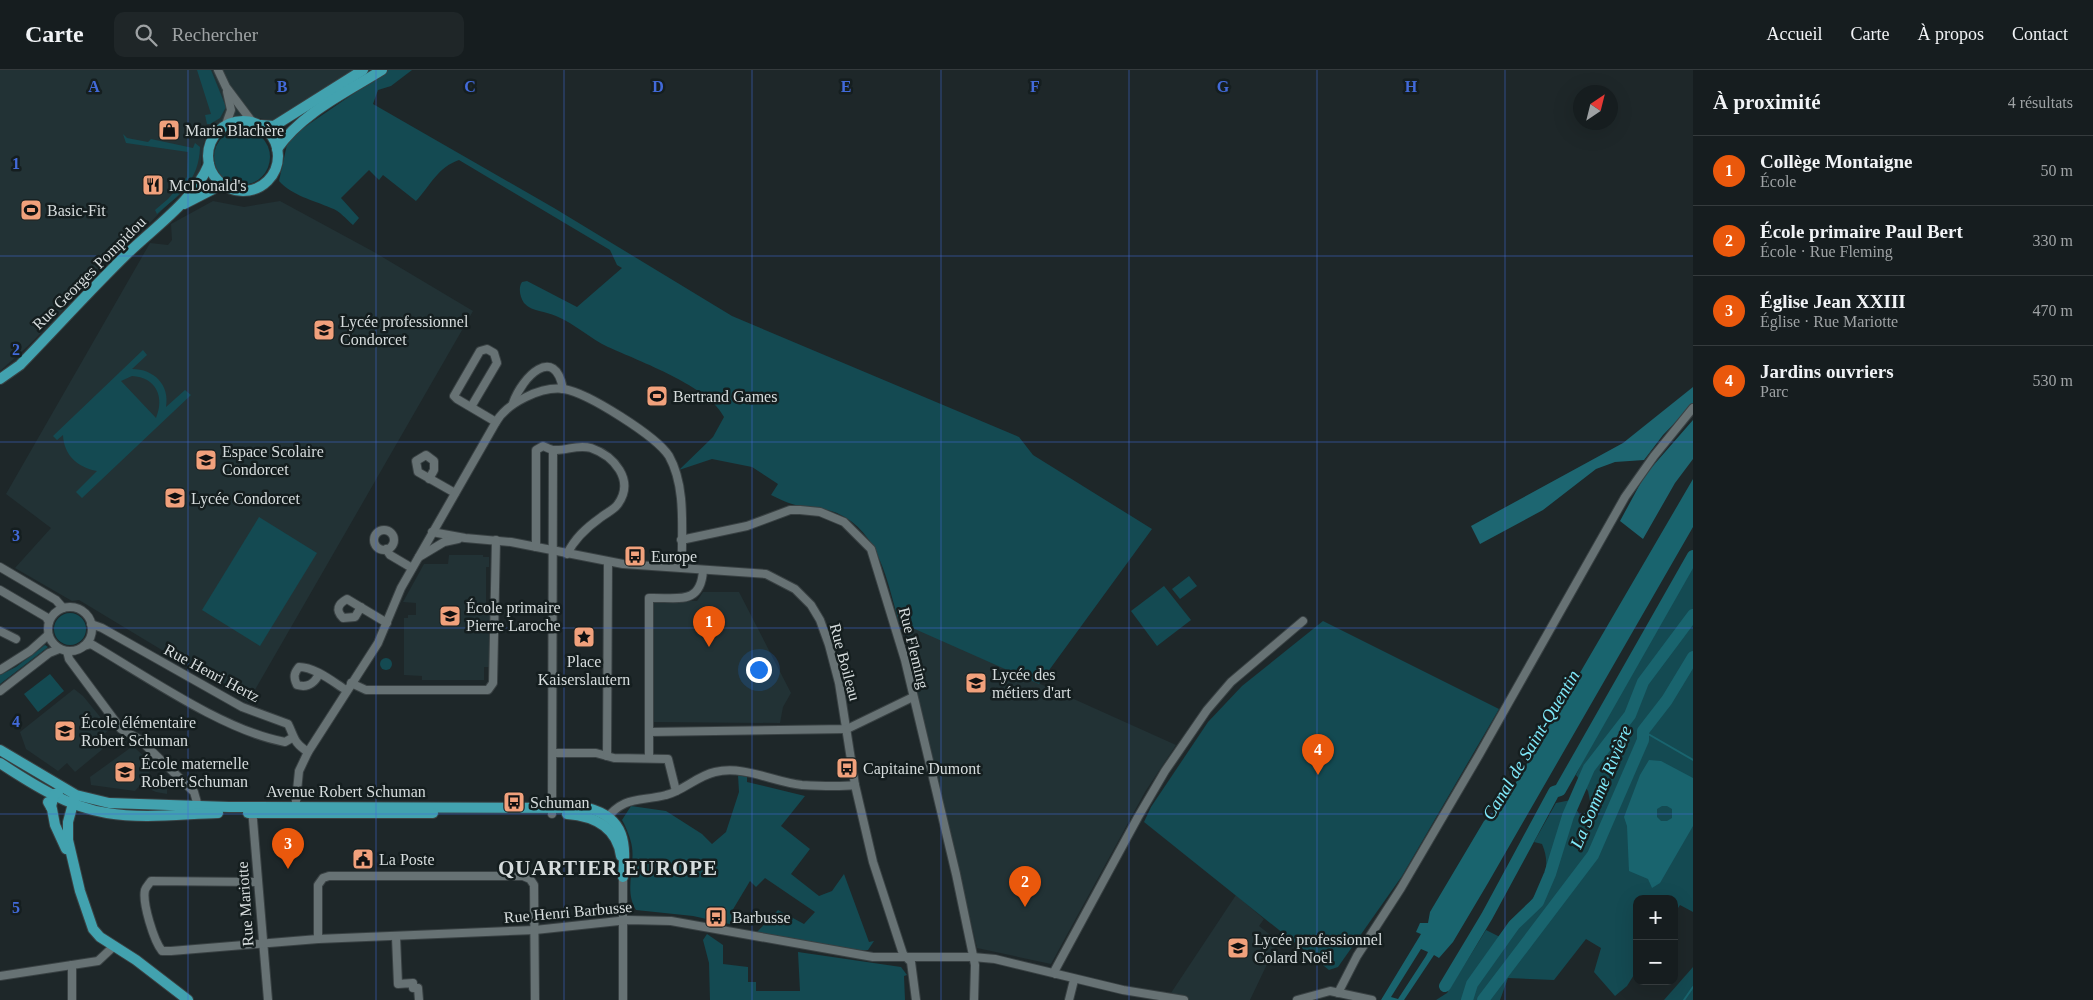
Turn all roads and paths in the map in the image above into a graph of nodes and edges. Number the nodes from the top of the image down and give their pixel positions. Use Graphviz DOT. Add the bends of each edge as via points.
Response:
graph roads {
  1 [pos="218,70"];
  2 [pos="363,70"];
  3 [pos="382,70"];
  4 [pos="226,87"];
  5 [pos="256,124"];
  6 [pos="225,126"];
  7 [pos="277,149"];
  8 [pos="209,164"];
  9 [pos="223,184"];
  10 [pos="177,208"];
  11 [pos="0,379"];
  12 [pos="564,389"];
  13 [pos="513,403"];
  14 [pos="471,407"];
  15 [pos="1693,408"];
  16 [pos="496,422"];
  17 [pos="553,450"];
  18 [pos="429,479"];
  19 [pos="455,493"];
  20 [pos="441,516"];
  21 [pos="432,532"];
  22 [pos="449,535"];
  23 [pos="465,538"];
  24 [pos="496,540"];
  25 [pos="681,540"];
  26 [pos="536,547"];
  27 [pos="386,549"];
  28 [pos="554,552"];
  29 [pos="567,554"];
  30 [pos="417,558"];
  31 [pos="608,562"];
  32 [pos="0,567"];
  33 [pos="412,568"];
  34 [pos="682,568"];
  35 [pos="703,570"];
  36 [pos="0,590"];
  37 [pos="361,607"];
  38 [pos="63,608"];
  39 [pos="1302,621"];
  40 [pos="48,622"];
  41 [pos="387,623"];
  42 [pos="91,624"];
  43 [pos="2,634"];
  44 [pos="48,635"];
  45 [pos="16,638"];
  46 [pos="84,646"];
  47 [pos="59,649"];
  48 [pos="67,652"];
  49 [pos="0,670"];
  50 [pos="319,674"];
  51 [pos="349,687"];
  52 [pos="0,691"];
  53 [pos="913,697"];
  54 [pos="847,729"];
  55 [pos="649,732"];
  56 [pos="292,738"];
  57 [pos="0,750"];
  58 [pos="308,752"];
  59 [pos="553,753"];
  60 [pos="607,756"];
  61 [pos="649,758"];
  62 [pos="0,763"];
  63 [pos="855,785"];
  64 [pos="38,787"];
  65 [pos="676,791"];
  66 [pos="54,794"];
  67 [pos="74,799"];
  68 [pos="51,806"];
  69 [pos="198,806"];
  70 [pos="252,810"];
  71 [pos="295,810"];
  72 [pos="98,811"];
  73 [pos="552,811"];
  74 [pos="607,817"];
  75 [pos="68,826"];
  76 [pos="71,861"];
  77 [pos="623,877"];
  78 [pos="258,882"];
  79 [pos="623,921"];
  80 [pos="535,930"];
  81 [pos="396,937"];
  82 [pos="318,939"];
  83 [pos="262,944"];
  84 [pos="113,947"];
  85 [pos="972,957"];
  86 [pos="907,958"];
  87 [pos="72,965"];
  88 [pos="1056,974"];
  89 [pos="0,976"];
  90 [pos="1074,980"];
  91 [pos="1122,990"];
  92 [pos="1338,996"];
  93 [pos="1370,999"];
  94 [pos="72,1000"];
  95 [pos="188,1000"];
  96 [pos="268,1000"];
  97 [pos="420,1000"];
  98 [pos="535,1000"];
  99 [pos="623,1000"];
  100 [pos="916,1000"];
  101 [pos="974,1000"];
  102 [pos="1070,1000"];
  103 [pos="1121,1000"];
  104 [pos="1184,1000"];
  105 [pos="1297,1000"];
  1 -- 4 [label="street"];
  2 -- 5 [label="main road" via="274,126"];
  3 -- 7 [label="main road" via="309,116 287,135"];
  4 -- 5 [label="street"];
  4 -- 6 [label="street" via="231,110"];
  5 -- 6 [label="main road" via="244,121"];
  5 -- 7 [label="main road" via="274,139"];
  6 -- 8 [label="main road" via="211,142"];
  7 -- 9 [label="main road" via="276,169 263,185 243,191"];
  8 -- 9 [label="main road"];
  8 -- 10 [label="main road, Rue Georges Pompidou" via="202,178"];
  9 -- 10 [label="main road, Rue Georges Pompidou"];
  10 -- 11 [label="main road, Rue Georges Pompidou" via="20,365"];
  12 -- 13 [label="street" via="538,393"];
  12 -- 13 [label="street" via="561,375 553,368 536,369 517,392"];
  12 -- 25 [label="street" via="584,396 648,434 668,456 680,487"];
  13 -- 16 [label="street"];
  14 -- 14 [label="street" via="497,363 494,353 487,349 480,351 455,393 456,399"];
  14 -- 16 [label="street"];
  15 -- 92 [label="street" via="1624,497 1402,888 1357,956"];
  16 -- 19 [label="street"];
  17 -- 26 [label="street" via="543,446 536,450"];
  17 -- 28 [label="street"];
  17 -- 29 [label="street" via="576,446 591,448 612,460 624,478 619,502 582,532"];
  18 -- 19 [label="street"];
  19 -- 20 [label="street"];
  20 -- 21 [label="street"];
  20 -- 22 [label="street"];
  21 -- 22 [label="street, Rue Boileau"];
  21 -- 30 [label="street"];
  22 -- 23 [label="street, Rue Boileau"];
  23 -- 24 [label="street, Rue Boileau"];
  23 -- 30 [label="street, Rue Boileau" via="444,542"];
  24 -- 26 [label="street, Rue Boileau"];
  24 -- 51 [label="street" via="491,688 366,690"];
  25 -- 34 [label="street"];
  25 -- 53 [label="street, Rue Fleming" via="747,526 790,510 820,512 836,517 852,528 871,550 897,629"];
  26 -- 28 [label="street, Rue Boileau"];
  27 -- 33 [label="street"];
  28 -- 29 [label="street, Rue Boileau"];
  28 -- 59 [label="street"];
  29 -- 31 [label="street, Rue Boileau"];
  30 -- 33 [label="street"];
  31 -- 34 [label="street, Rue Boileau"];
  31 -- 60 [label="street"];
  32 -- 38 [label="street" via="56,600"];
  33 -- 41 [label="street"];
  34 -- 35 [label="street, Rue Boileau"];
  35 -- 54 [label="street, Rue Boileau" via="766,574 788,584 811,605 829,645 840,683"];
  35 -- 55 [label="street" via="702,584 692,596 648,598"];
  36 -- 40 [label="street" via="46,617"];
  37 -- 41 [label="street"];
  38 -- 40 [label="street"];
  38 -- 42 [label="street" via="78,609"];
  39 -- 88 [label="street" via="1231,682 1165,771 1055,970"];
  40 -- 44 [label="street"];
  41 -- 51 [label="street" via="375,649"];
  42 -- 46 [label="street" via="91,636"];
  42 -- 56 [label="street, Rue Henri Hertz" via="242,707 288,724"];
  43 -- 45 [label="street"];
  44 -- 47 [label="street"];
  44 -- 49 [label="street"];
  46 -- 48 [label="street"];
  46 -- 56 [label="street" via="92,644 231,724 275,740 285,742"];
  47 -- 48 [label="street"];
  47 -- 52 [label="street"];
  48 -- 69 [label="street" via="121,729 140,739 194,792"];
  50 -- 51 [label="street"];
  51 -- 58 [label="street"];
  53 -- 54 [label="street"];
  53 -- 85 [label="street, Rue Fleming" via="956,874"];
  54 -- 55 [label="street"];
  54 -- 63 [label="street, Rue Boileau"];
  55 -- 61 [label="street"];
  56 -- 58 [label="street"];
  57 -- 67 [label="main road, Avenue Robert Schuman"];
  58 -- 71 [label="street" via="299,771"];
  59 -- 60 [label="street"];
  59 -- 73 [label="street"];
  60 -- 61 [label="street"];
  61 -- 65 [label="street" via="668,759"];
  62 -- 64 [label="main road, Avenue Robert Schuman"];
  63 -- 65 [label="street" via="800,785 733,770 714,772"];
  63 -- 86 [label="street, Rue Boileau" via="873,862"];
  64 -- 66 [label="main road, Avenue Robert Schuman"];
  64 -- 68 [label="main road"];
  65 -- 74 [label="street" via="633,800"];
  66 -- 67 [label="main road, Avenue Robert Schuman"];
  66 -- 68 [label="main road"];
  67 -- 69 [label="main road, Avenue Robert Schuman"];
  67 -- 72 [label="main road, Avenue Robert Schuman"];
  67 -- 75 [label="main road"];
  68 -- 76 [label="main road" via="55,825"];
  69 -- 70 [label="main road, Avenue Robert Schuman"];
  70 -- 71 [label="main road, Avenue Robert Schuman"];
  70 -- 72 [label="main road, Avenue Robert Schuman" via="125,815"];
  70 -- 78 [label="street, Rue Mariotte"];
  71 -- 73 [label="main road, Avenue Robert Schuman"];
  72 -- 75 [label="main road" via="77,813"];
  73 -- 74 [label="main road, Avenue Robert Schuman"];
  74 -- 77 [label="main road" via="623,839"];
  75 -- 76 [label="main road"];
  76 -- 84 [label="main road" via="87,916 97,933"];
  77 -- 79 [label="street"];
  78 -- 83 [label="street, Rue Mariotte"];
  78 -- 83 [label="street, Rue Henri Barbusse" via="152,881 145,889 144,899 162,951"];
  79 -- 80 [label="street, Rue Henri Barbusse"];
  79 -- 86 [label="street, Rue Henri Barbusse" via="671,920 873,957"];
  79 -- 99 [label="street"];
  80 -- 81 [label="street, Rue Henri Barbusse"];
  80 -- 82 [label="street" via="534,885 530,878 523,876 329,876 318,885"];
  80 -- 98 [label="street"];
  81 -- 82 [label="street, Rue Henri Barbusse"];
  81 -- 97 [label="street" via="398,984 413,984 413,988 418,988"];
  82 -- 83 [label="street, Rue Henri Barbusse"];
  83 -- 96 [label="street, Rue Mariotte"];
  84 -- 87 [label="street" via="98,961"];
  84 -- 95 [label="main road" via="119,956"];
  85 -- 86 [label="street, Rue Henri Barbusse"];
  85 -- 88 [label="street, Rue Henri Barbusse"];
  85 -- 101 [label="street, Rue Fleming" via="975,965"];
  86 -- 100 [label="street, Rue Boileau" via="912,966"];
  87 -- 89 [label="street"];
  87 -- 94 [label="street"];
  88 -- 90 [label="street, Rue Henri Barbusse"];
  90 -- 91 [label="street"];
  90 -- 102 [label="street"];
  91 -- 103 [label="street"];
  91 -- 104 [label="street"];
  92 -- 93 [label="street"];
  92 -- 105 [label="street" via="1330,991"];
}
